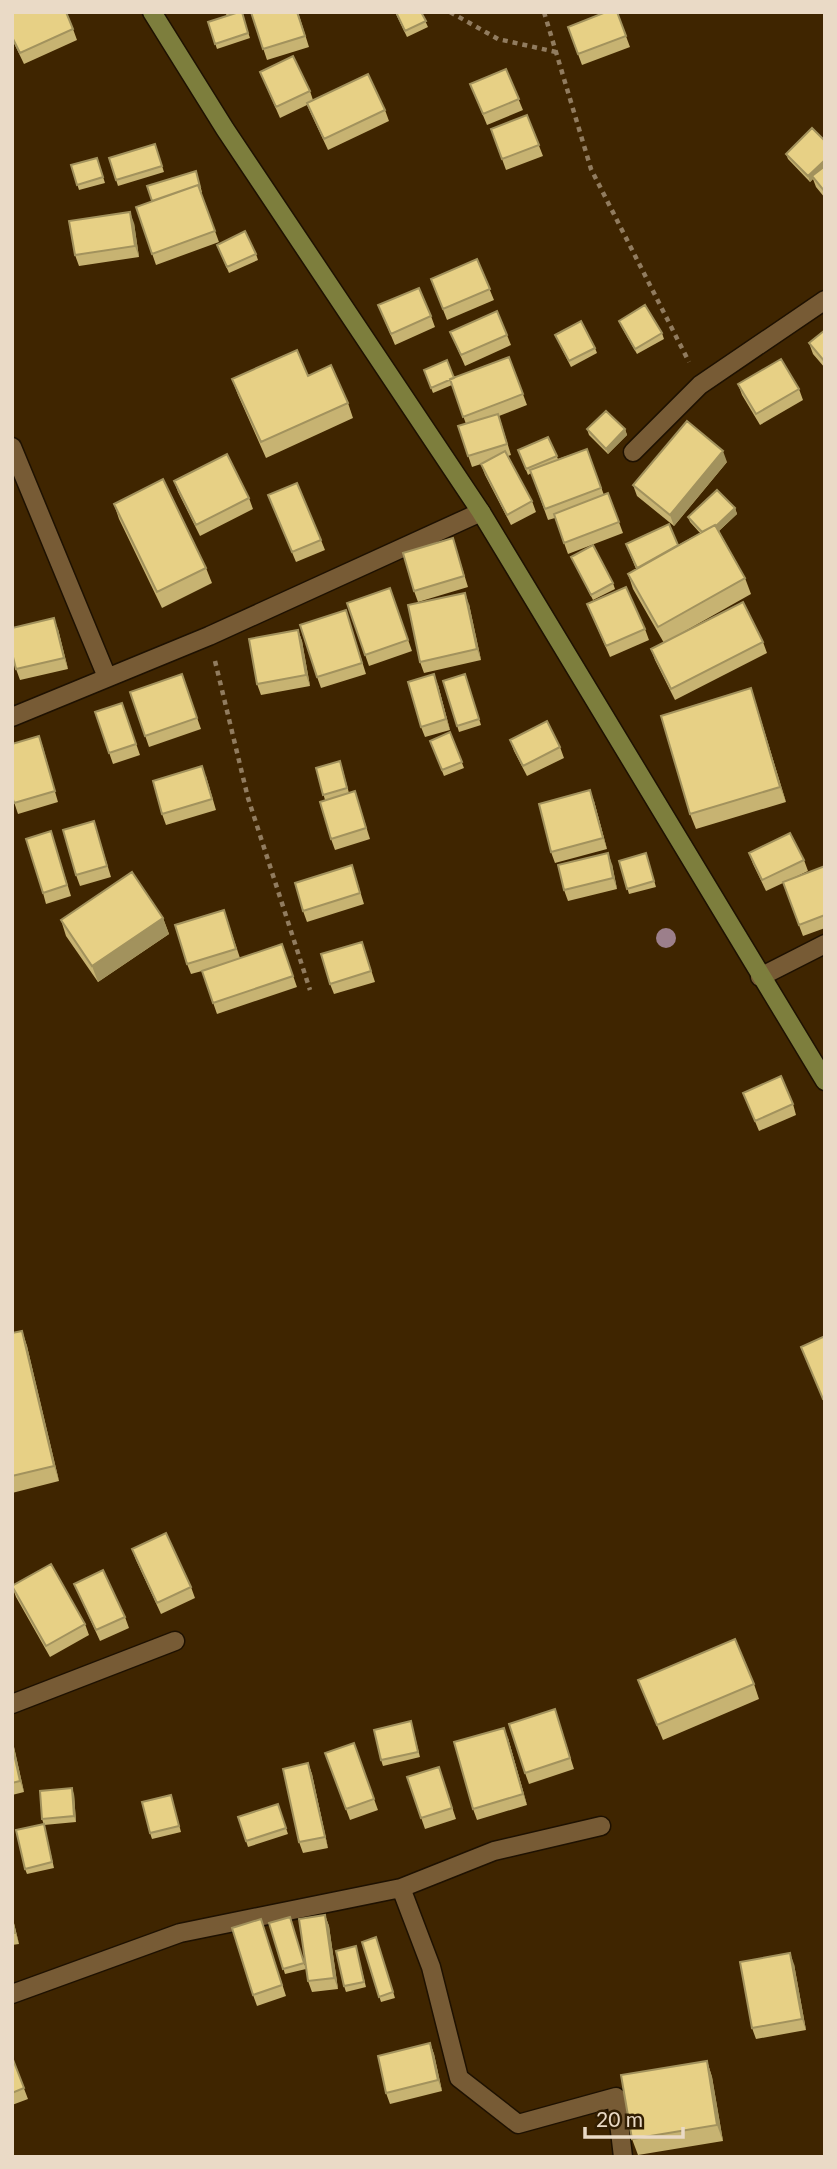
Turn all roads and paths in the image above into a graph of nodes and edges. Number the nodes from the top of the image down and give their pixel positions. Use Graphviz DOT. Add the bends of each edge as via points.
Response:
graph roads {
  1 [pos="152,12"];
  2 [pos="450,12"];
  3 [pos="544,12"];
  4 [pos="556,52"];
  5 [pos="825,300"];
  6 [pos="700,385"];
  7 [pos="12,447"];
  8 [pos="633,452"];
  9 [pos="481,512"];
  10 [pos="209,636"];
  11 [pos="107,677"];
  12 [pos="12,717"];
  13 [pos="825,944"];
  14 [pos="760,977"];
  15 [pos="310,990"];
  16 [pos="825,1081"];
  17 [pos="175,1641"];
  18 [pos="12,1704"];
  19 [pos="601,1826"];
  20 [pos="401,1888"];
  21 [pos="12,1994"];
  22 [pos="623,2157"];
  1 -- 9 [label="street"];
  2 -- 4 [label="path" via="498,39"];
  3 -- 4 [label="path"];
  4 -- 6 [label="path" via="591,169"];
  5 -- 6 [label="street"];
  6 -- 8 [label="street"];
  7 -- 11 [label="street"];
  9 -- 10 [label="street"];
  9 -- 14 [label="street"];
  10 -- 11 [label="street"];
  10 -- 15 [label="path" via="248,798"];
  11 -- 12 [label="street"];
  13 -- 14 [label="street"];
  14 -- 16 [label="street"];
  17 -- 18 [label="street"];
  19 -- 20 [label="street" via="494,1851"];
  20 -- 21 [label="street" via="180,1933"];
  20 -- 22 [label="street" via="431,1967 459,2078 518,2124 616,2097"];
}
